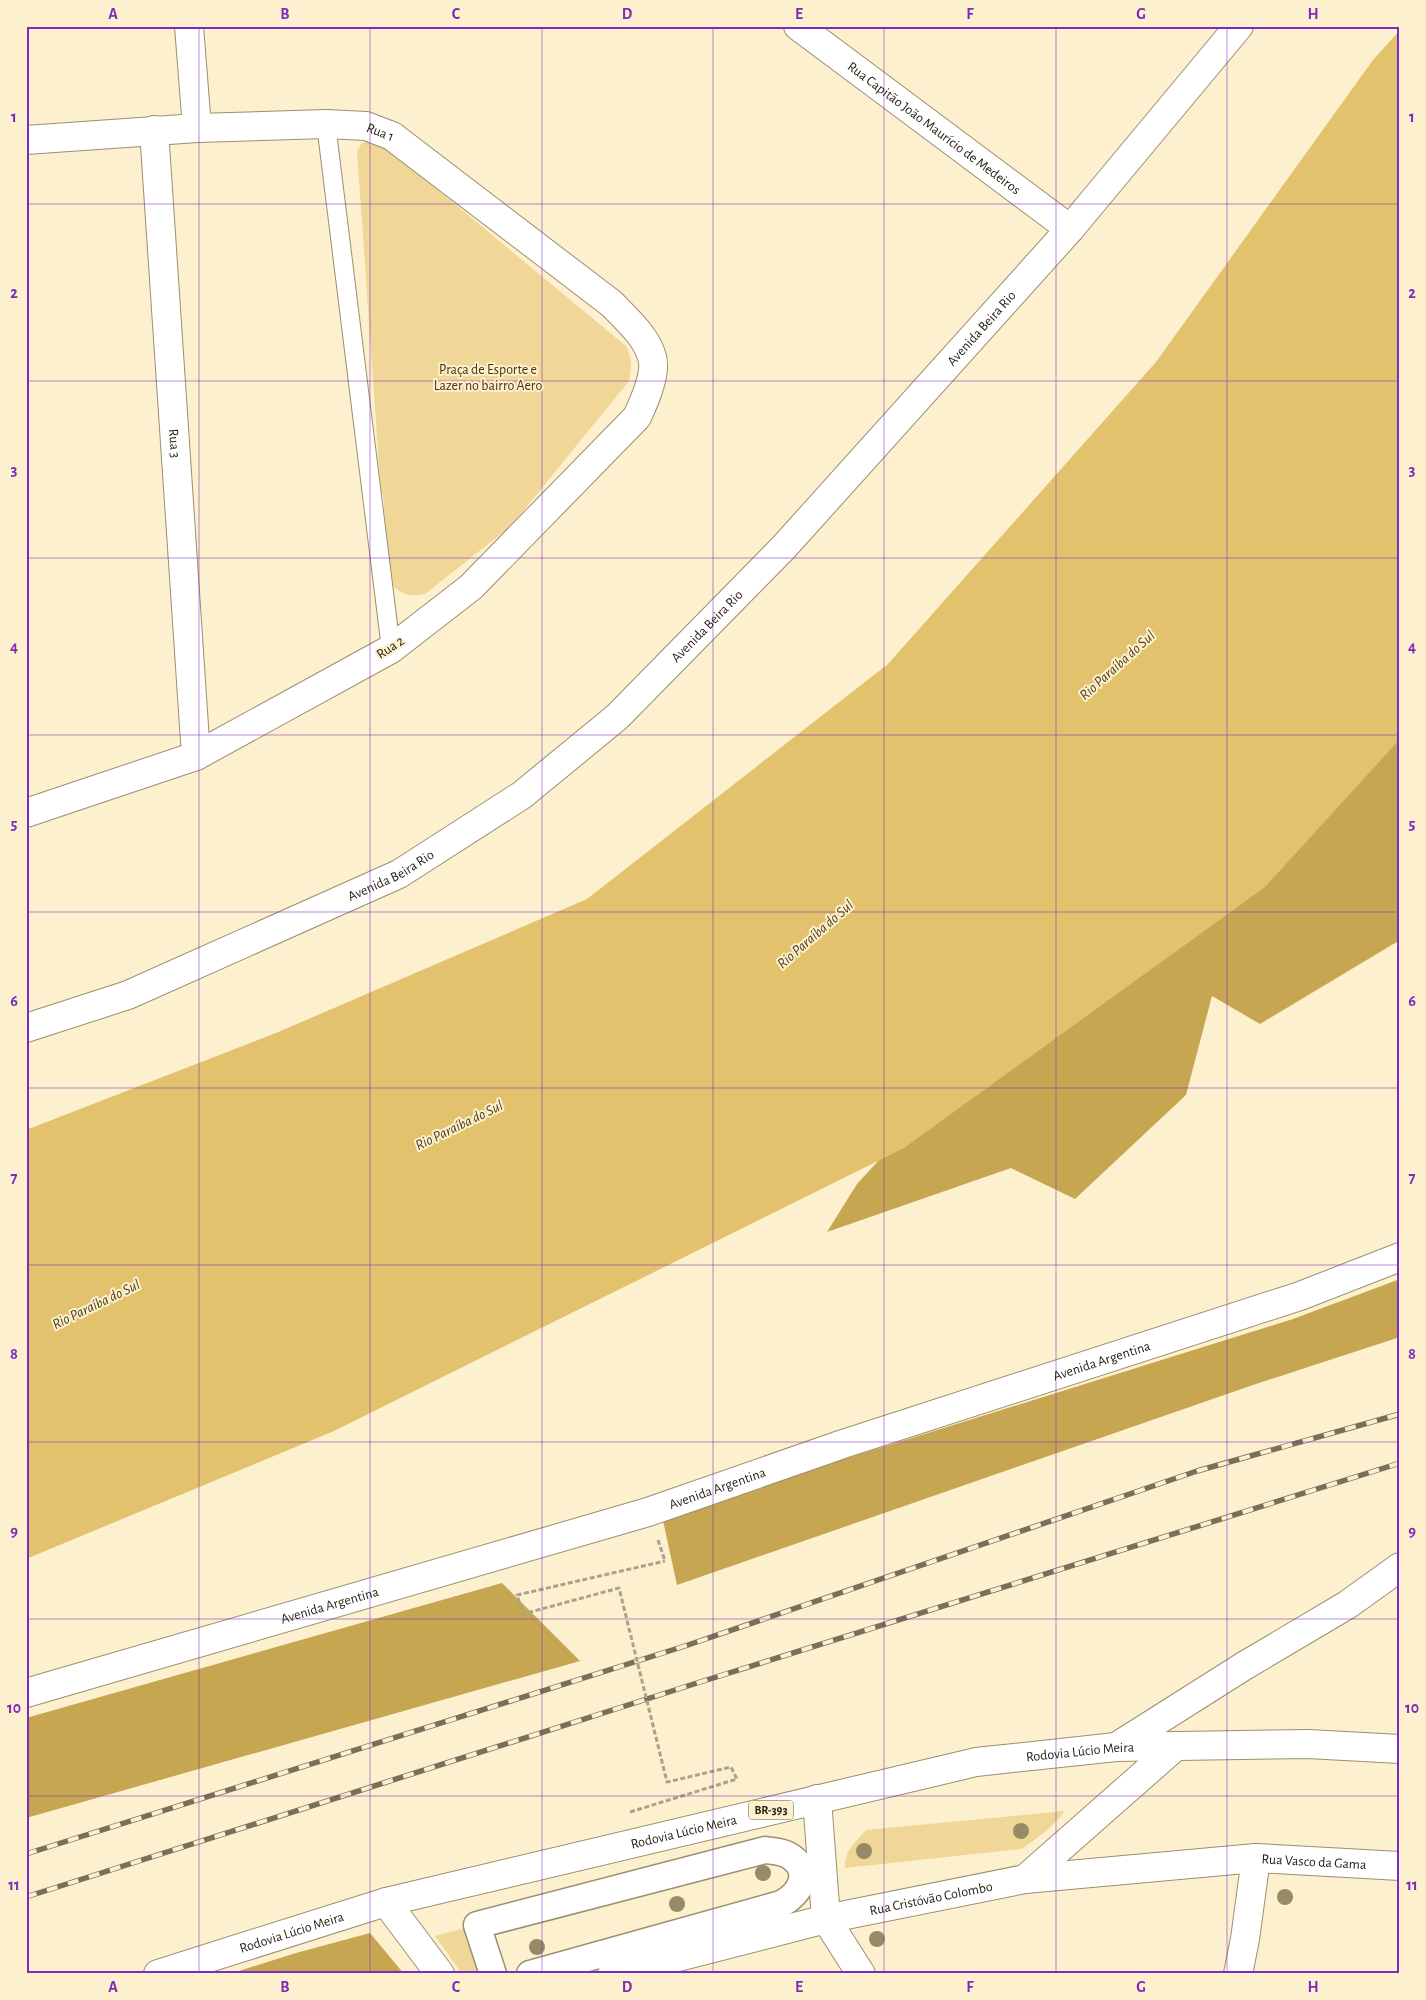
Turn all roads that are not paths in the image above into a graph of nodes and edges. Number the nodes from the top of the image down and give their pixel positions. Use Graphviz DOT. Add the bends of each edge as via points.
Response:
graph roads {
  1 [pos="189,26"];
  2 [pos="798,26"];
  3 [pos="1239,26"];
  4 [pos="326,124"];
  5 [pos="197,128"];
  6 [pos="154,130"];
  7 [pos="26,140"];
  8 [pos="1070,229"];
  9 [pos="653,358"];
  10 [pos="391,649"];
  11 [pos="196,756"];
  12 [pos="26,814"];
  13 [pos="26,1028"];
  14 [pos="1400,1257"];
  15 [pos="1400,1567"];
  16 [pos="26,1692"];
  17 [pos="1176,1746"];
  18 [pos="1116,1747"];
  19 [pos="1400,1749"];
  20 [pos="817,1799"];
  21 [pos="1256,1858"];
  22 [pos="1400,1866"];
  23 [pos="1025,1879"];
  24 [pos="386,1902"];
  25 [pos="826,1919"];
  26 [pos="158,1974"];
  27 [pos="440,1974"];
  28 [pos="493,1974"];
  29 [pos="530,1974"];
  30 [pos="612,1974"];
  31 [pos="860,1974"];
  32 [pos="1238,1974"];
  1 -- 5 [label="street"];
  2 -- 8 [label="street, Rua Capitão João Maurício de Medeiros"];
  3 -- 8 [label="street, Avenida Beira Rio"];
  4 -- 5 [label="street, Rua 1"];
  4 -- 9 [label="street, Rua 1" via="366,126 392,136 612,304 639,332"];
  4 -- 10 [label="lane"];
  5 -- 6 [label="street, Rua 1"];
  6 -- 7 [label="street, Rua 1"];
  6 -- 11 [label="street, Rua 3"];
  8 -- 13 [label="street, Avenida Beira Rio" via="784,547 617,717 522,795 399,874 128,995"];
  9 -- 10 [label="street, Rua 2" via="650,386 638,417 471,587"];
  10 -- 11 [label="street, Rua 2"];
  11 -- 12 [label="street, Rua 2"];
  14 -- 16 [label="street, Avenida Argentina" via="1300,1296 843,1444 648,1512"];
  15 -- 18 [label="street" via="1347,1605"];
  17 -- 18 [label="street, Rodovia Lúcio Meira / BR-393"];
  17 -- 19 [label="street, Rodovia Lúcio Meira / BR-393" via="1308,1744"];
  17 -- 23 [label="street"];
  18 -- 20 [label="street, Rodovia Lúcio Meira / BR-393" via="976,1762"];
  20 -- 24 [label="street, Rodovia Lúcio Meira / BR-393"];
  20 -- 25 [label="street"];
  21 -- 22 [label="street, Rua Vasco da Gama"];
  21 -- 23 [label="street, Rua Cristóvão Colombo"];
  21 -- 32 [label="street, Rua Vasco da Gama"];
  23 -- 25 [label="street, Rua Cristóvão Colombo"];
  24 -- 26 [label="street, Rodovia Lúcio Meira / BR-393"];
  24 -- 27 [label="street"];
  25 -- 30 [label="street, Rua Cristóvão Colombo"];
  25 -- 31 [label="street"];
  28 -- 29 [label="street" via="477,1925 765,1850 788,1854 802,1871 798,1892 781,1904"];
}
